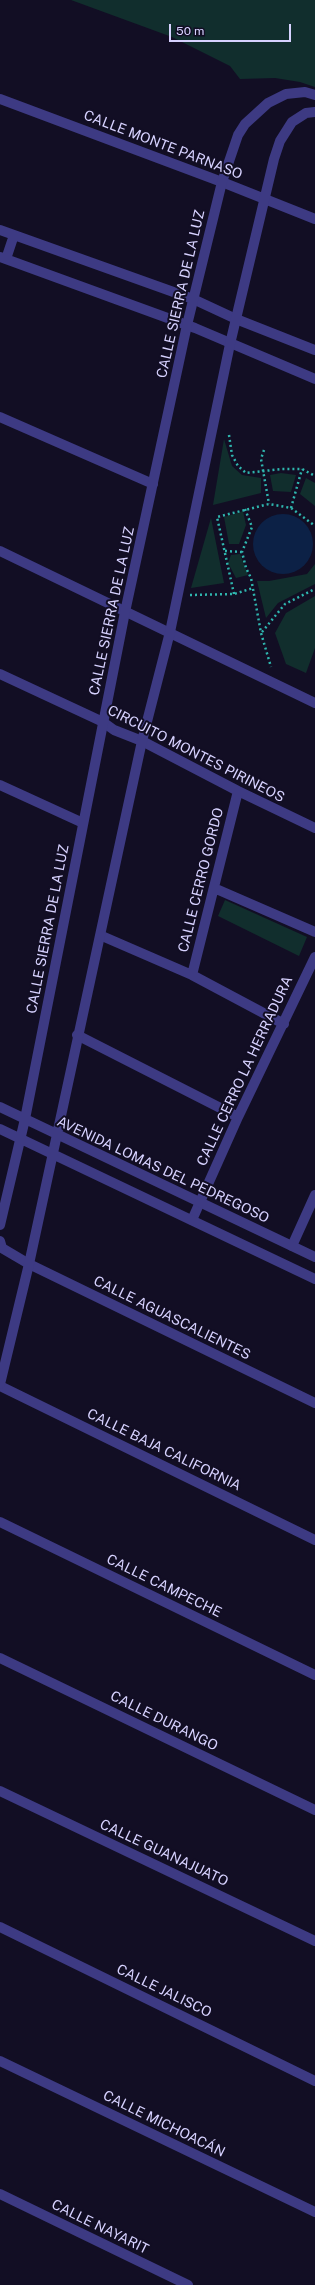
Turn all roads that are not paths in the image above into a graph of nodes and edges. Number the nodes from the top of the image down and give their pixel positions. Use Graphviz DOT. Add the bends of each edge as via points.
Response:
graph roads {
  1 [pos="315,94"];
  2 [pos="0,99"];
  3 [pos="315,112"];
  4 [pos="222,182"];
  5 [pos="261,197"];
  6 [pos="315,219"];
  7 [pos="0,230"];
  8 [pos="14,235"];
  9 [pos="3,258"];
  10 [pos="193,299"];
  11 [pos="232,317"];
  12 [pos="191,327"];
  13 [pos="230,344"];
  14 [pos="315,350"];
  15 [pos="315,379"];
  16 [pos="0,417"];
  17 [pos="153,484"];
  18 [pos="0,551"];
  19 [pos="125,612"];
  20 [pos="165,630"];
  21 [pos="0,674"];
  22 [pos="315,704"];
  23 [pos="103,722"];
  24 [pos="138,740"];
  25 [pos="0,785"];
  26 [pos="238,791"];
  27 [pos="83,823"];
  28 [pos="315,828"];
  29 [pos="214,888"];
  30 [pos="315,932"];
  31 [pos="102,936"];
  32 [pos="315,957"];
  33 [pos="192,975"];
  34 [pos="284,1024"];
  35 [pos="77,1035"];
  36 [pos="0,1107"];
  37 [pos="238,1117"];
  38 [pos="25,1119"];
  39 [pos="0,1129"];
  40 [pos="54,1133"];
  41 [pos="20,1139"];
  42 [pos="53,1154"];
  43 [pos="315,1195"];
  44 [pos="200,1201"];
  45 [pos="192,1220"];
  46 [pos="0,1225"];
  47 [pos="1,1244"];
  48 [pos="292,1246"];
  49 [pos="315,1257"];
  50 [pos="29,1264"];
  51 [pos="315,1280"];
  52 [pos="0,1385"];
  53 [pos="315,1403"];
  54 [pos="0,1522"];
  55 [pos="315,1540"];
  56 [pos="0,1658"];
  57 [pos="315,1675"];
  58 [pos="0,1791"];
  59 [pos="315,1810"];
  60 [pos="0,1927"];
  61 [pos="315,1941"];
  62 [pos="0,2061"];
  63 [pos="315,2081"];
  64 [pos="0,2194"];
  65 [pos="315,2212"];
  66 [pos="188,2285"];
  1 -- 4 [label="street, CALLE SIERRA DE LA LUZ" via="286,94 268,103 245,124 238,135"];
  2 -- 4 [label="street, CALLE MONTE PARNASO"];
  3 -- 5 [label="street" via="306,113 292,122 280,141"];
  4 -- 5 [label="street, CALLE MONTE PARNASO"];
  4 -- 10 [label="street, CALLE SIERRA DE LA LUZ"];
  5 -- 6 [label="street, CALLE MONTE PARNASO"];
  5 -- 11 [label="street"];
  7 -- 8 [label="street"];
  8 -- 9 [label="street"];
  8 -- 10 [label="street"];
  9 -- 12 [label="street"];
  10 -- 11 [label="street"];
  10 -- 12 [label="street, CALLE SIERRA DE LA LUZ"];
  11 -- 13 [label="street"];
  11 -- 14 [label="street"];
  12 -- 13 [label="street"];
  12 -- 17 [label="street, CALLE SIERRA DE LA LUZ"];
  13 -- 15 [label="street"];
  13 -- 20 [label="street" via="177,595"];
  16 -- 17 [label="street"];
  17 -- 19 [label="street, CALLE SIERRA DE LA LUZ"];
  18 -- 19 [label="street"];
  19 -- 20 [label="street"];
  19 -- 23 [label="street, CALLE SIERRA DE LA LUZ"];
  20 -- 22 [label="street"];
  20 -- 24 [label="street"];
  21 -- 23 [label="street, CIRCUITO MONTES PIRINEOS"];
  23 -- 24 [label="street, CIRCUITO MONTES PIRINEOS" via="114,730"];
  23 -- 27 [label="street, CALLE SIERRA DE LA LUZ"];
  24 -- 26 [label="street, CIRCUITO MONTES PIRINEOS"];
  24 -- 31 [label="street"];
  25 -- 27 [label="street"];
  26 -- 28 [label="street, CIRCUITO MONTES PIRINEOS"];
  26 -- 29 [label="street, CALLE CERRO GORDO"];
  27 -- 38 [label="street, CALLE SIERRA DE LA LUZ"];
  29 -- 30 [label="street"];
  29 -- 33 [label="street, CALLE CERRO GORDO"];
  31 -- 33 [label="street"];
  31 -- 35 [label="street"];
  32 -- 34 [label="street, CALLE CERRO LA HERRADURA"];
  33 -- 34 [label="street"];
  34 -- 37 [label="street, CALLE CERRO LA HERRADURA"];
  35 -- 37 [label="street"];
  35 -- 40 [label="street"];
  36 -- 38 [label="street, AVENIDA LOMAS DEL PEDREGOSO"];
  37 -- 44 [label="street, CALLE CERRO LA HERRADURA"];
  38 -- 40 [label="street, AVENIDA LOMAS DEL PEDREGOSO"];
  38 -- 41 [label="street, CALLE SIERRA DE LA LUZ"];
  39 -- 41 [label="street"];
  40 -- 42 [label="street"];
  40 -- 44 [label="street, AVENIDA LOMAS DEL PEDREGOSO"];
  41 -- 42 [label="street"];
  41 -- 46 [label="street, CALLE SIERRA DE LA LUZ"];
  42 -- 45 [label="street"];
  42 -- 50 [label="street"];
  43 -- 48 [label="street"];
  44 -- 45 [label="street, CALLE CERRO LA HERRADURA"];
  44 -- 48 [label="street, AVENIDA LOMAS DEL PEDREGOSO"];
  45 -- 51 [label="street"];
  47 -- 50 [label="street, CALLE AGUASCALIENTES"];
  48 -- 49 [label="street, AVENIDA LOMAS DEL PEDREGOSO"];
  50 -- 52 [label="street"];
  50 -- 53 [label="street, CALLE AGUASCALIENTES"];
  52 -- 55 [label="street, CALLE BAJA CALIFORNIA"];
  54 -- 57 [label="street, CALLE CAMPECHE"];
  56 -- 59 [label="street, CALLE DURANGO"];
  58 -- 61 [label="street, CALLE GUANAJUATO"];
  60 -- 63 [label="street, CALLE JALISCO"];
  62 -- 65 [label="street, CALLE MICHOACÁN"];
  64 -- 66 [label="street, CALLE NAYARIT"];
}
